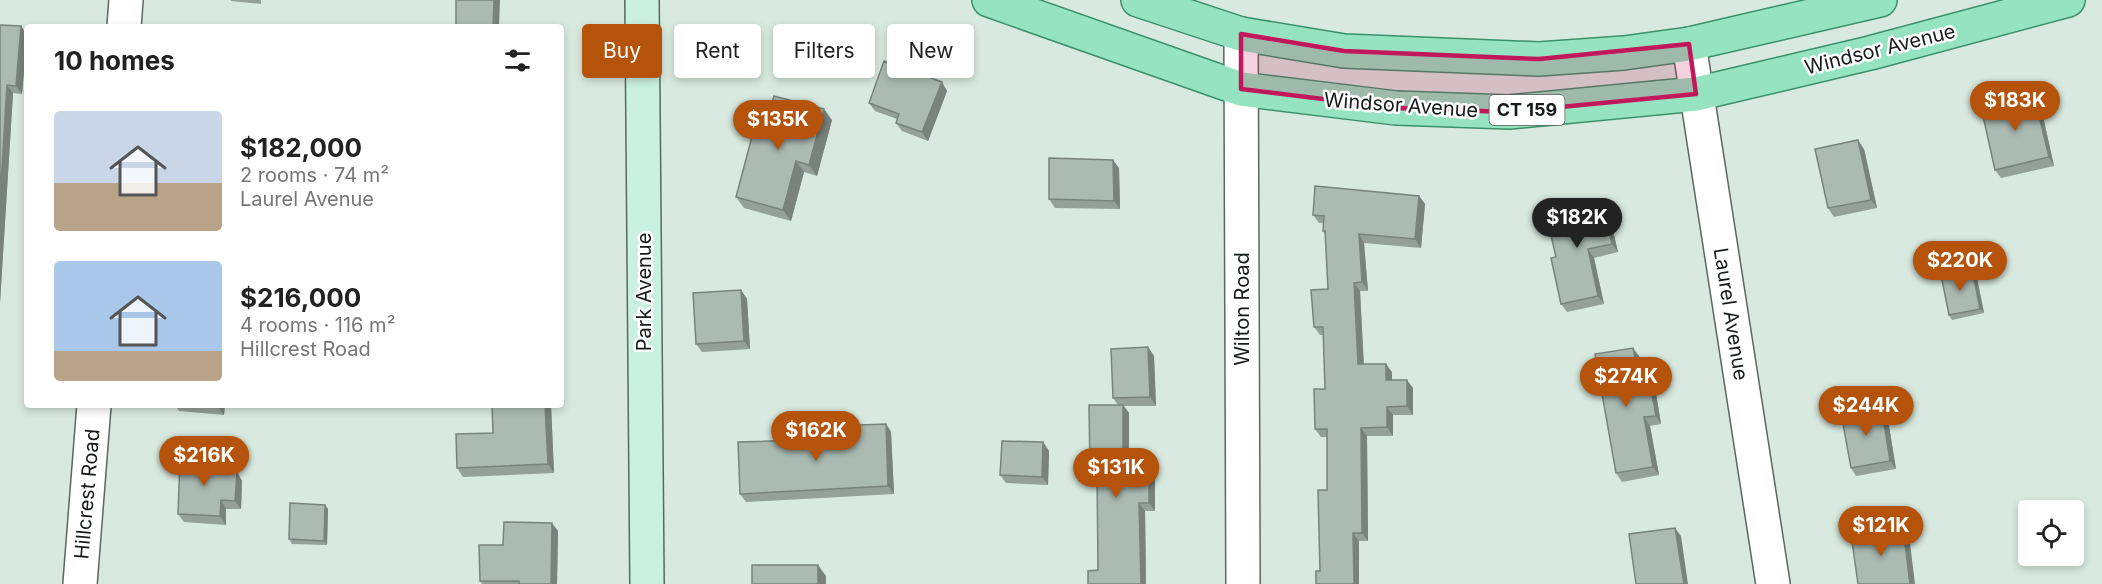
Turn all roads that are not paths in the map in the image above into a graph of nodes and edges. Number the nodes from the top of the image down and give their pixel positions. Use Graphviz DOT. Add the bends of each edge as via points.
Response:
graph roads {
  1 [pos="126,0"];
  2 [pos="642,0"];
  3 [pos="989,0"];
  4 [pos="1138,0"];
  5 [pos="1880,0"];
  6 [pos="2068,0"];
  7 [pos="124,24"];
  8 [pos="1241,34"];
  9 [pos="1689,44"];
  10 [pos="1241,89"];
  11 [pos="1696,94"];
  12 [pos="94,408"];
  13 [pos="80,584"];
  14 [pos="647,584"];
  15 [pos="1243,584"];
  16 [pos="1773,584"];
  1 -- 7 [label="street"];
  2 -- 14 [label="main road, Park Avenue"];
  3 -- 10 [label="main road, Windsor Avenue / CT 159"];
  4 -- 8 [label="main road"];
  5 -- 9 [label="main road"];
  6 -- 11 [label="main road, Windsor Avenue / CT 159"];
  8 -- 9 [label="main road" via="1344,51 1539,59"];
  8 -- 10 [label="street, Wilton Road"];
  9 -- 11 [label="street, Laurel Avenue"];
  10 -- 11 [label="main road, Windsor Avenue / CT 159" via="1396,108 1509,112"];
  10 -- 15 [label="street, Wilton Road"];
  11 -- 16 [label="street, Laurel Avenue"];
  12 -- 13 [label="street, Hillcrest Road"];
}
